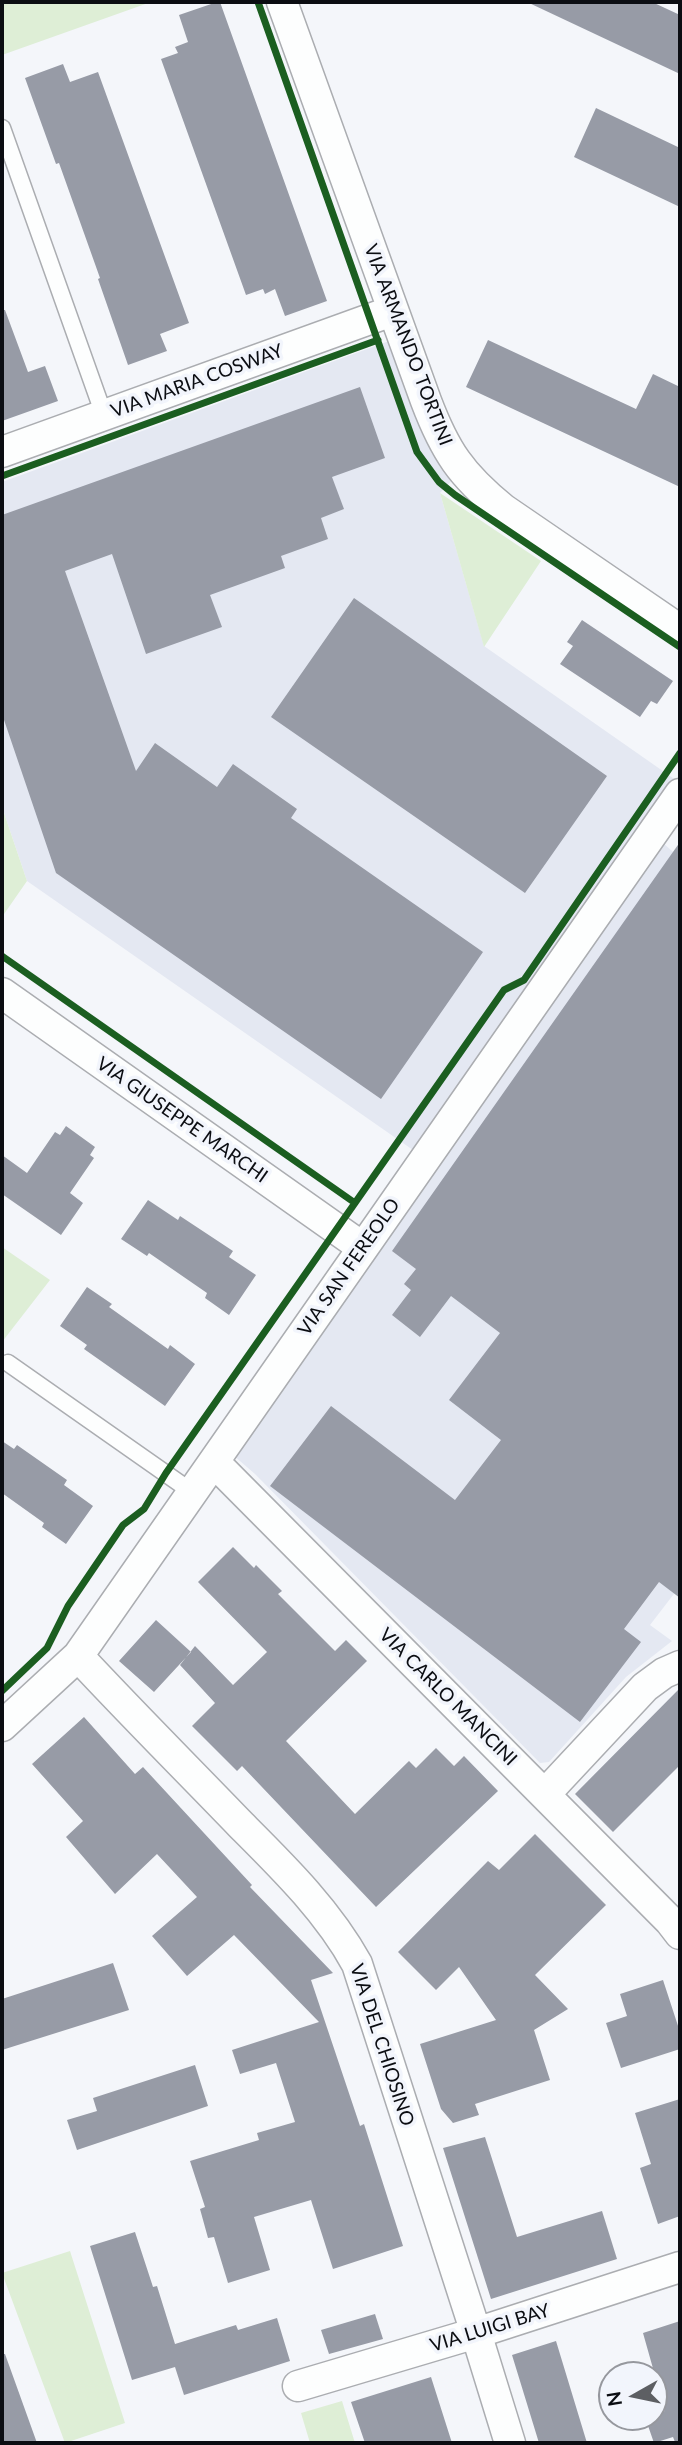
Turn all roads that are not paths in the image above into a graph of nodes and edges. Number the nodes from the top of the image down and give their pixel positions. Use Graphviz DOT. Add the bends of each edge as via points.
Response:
graph roads {
  1 [pos="282,2"];
  2 [pos="2,128"];
  3 [pos="8,166"];
  4 [pos="392,311"];
  5 [pos="104,415"];
  6 [pos="2,452"];
  7 [pos="680,630"];
  8 [pos="680,794"];
  9 [pos="2,993"];
  10 [pos="362,1247"];
  11 [pos="8,1363"];
  12 [pos="214,1462"];
  13 [pos="192,1492"];
  14 [pos="78,1656"];
  15 [pos="680,1666"];
  16 [pos="2,1726"];
  17 [pos="545,1794"];
  18 [pos="679,1931"];
  19 [pos="680,2267"];
  20 [pos="477,2333"];
  21 [pos="298,2386"];
  22 [pos="510,2443"];
  1 -- 4 [label="street, VIA ARMANDO TORTINI"];
  2 -- 3 [label="lane"];
  3 -- 5 [label="lane"];
  4 -- 5 [label="street, VIA MARIA COSWAY"];
  4 -- 7 [label="street, VIA ARMANDO TORTINI" via="436,430 455,463 477,488"];
  5 -- 6 [label="street, VIA MARIA COSWAY"];
  8 -- 10 [label="street, VIA SAN FEREOLO"];
  9 -- 10 [label="street, VIA GIUSEPPE MARCHI"];
  10 -- 12 [label="street, VIA SAN FEREOLO"];
  11 -- 13 [label="lane"];
  12 -- 13 [label="street, VIA SAN FEREOLO"];
  12 -- 17 [label="street, VIA CARLO MANCINI"];
  13 -- 14 [label="street, VIA SAN FEREOLO"];
  14 -- 16 [label="street, VIA SAN FEREOLO"];
  14 -- 20 [label="street, VIA DEL CHIOSINO" via="265,1850 346,1944 357,1964"];
  15 -- 17 [label="street" via="645,1688"];
  17 -- 18 [label="street, VIA CARLO MANCINI"];
  19 -- 20 [label="street, VIA LUIGI BAY"];
  20 -- 21 [label="street, VIA LUIGI BAY"];
  20 -- 22 [label="street, VIA DEL CHIOSINO"];
}
